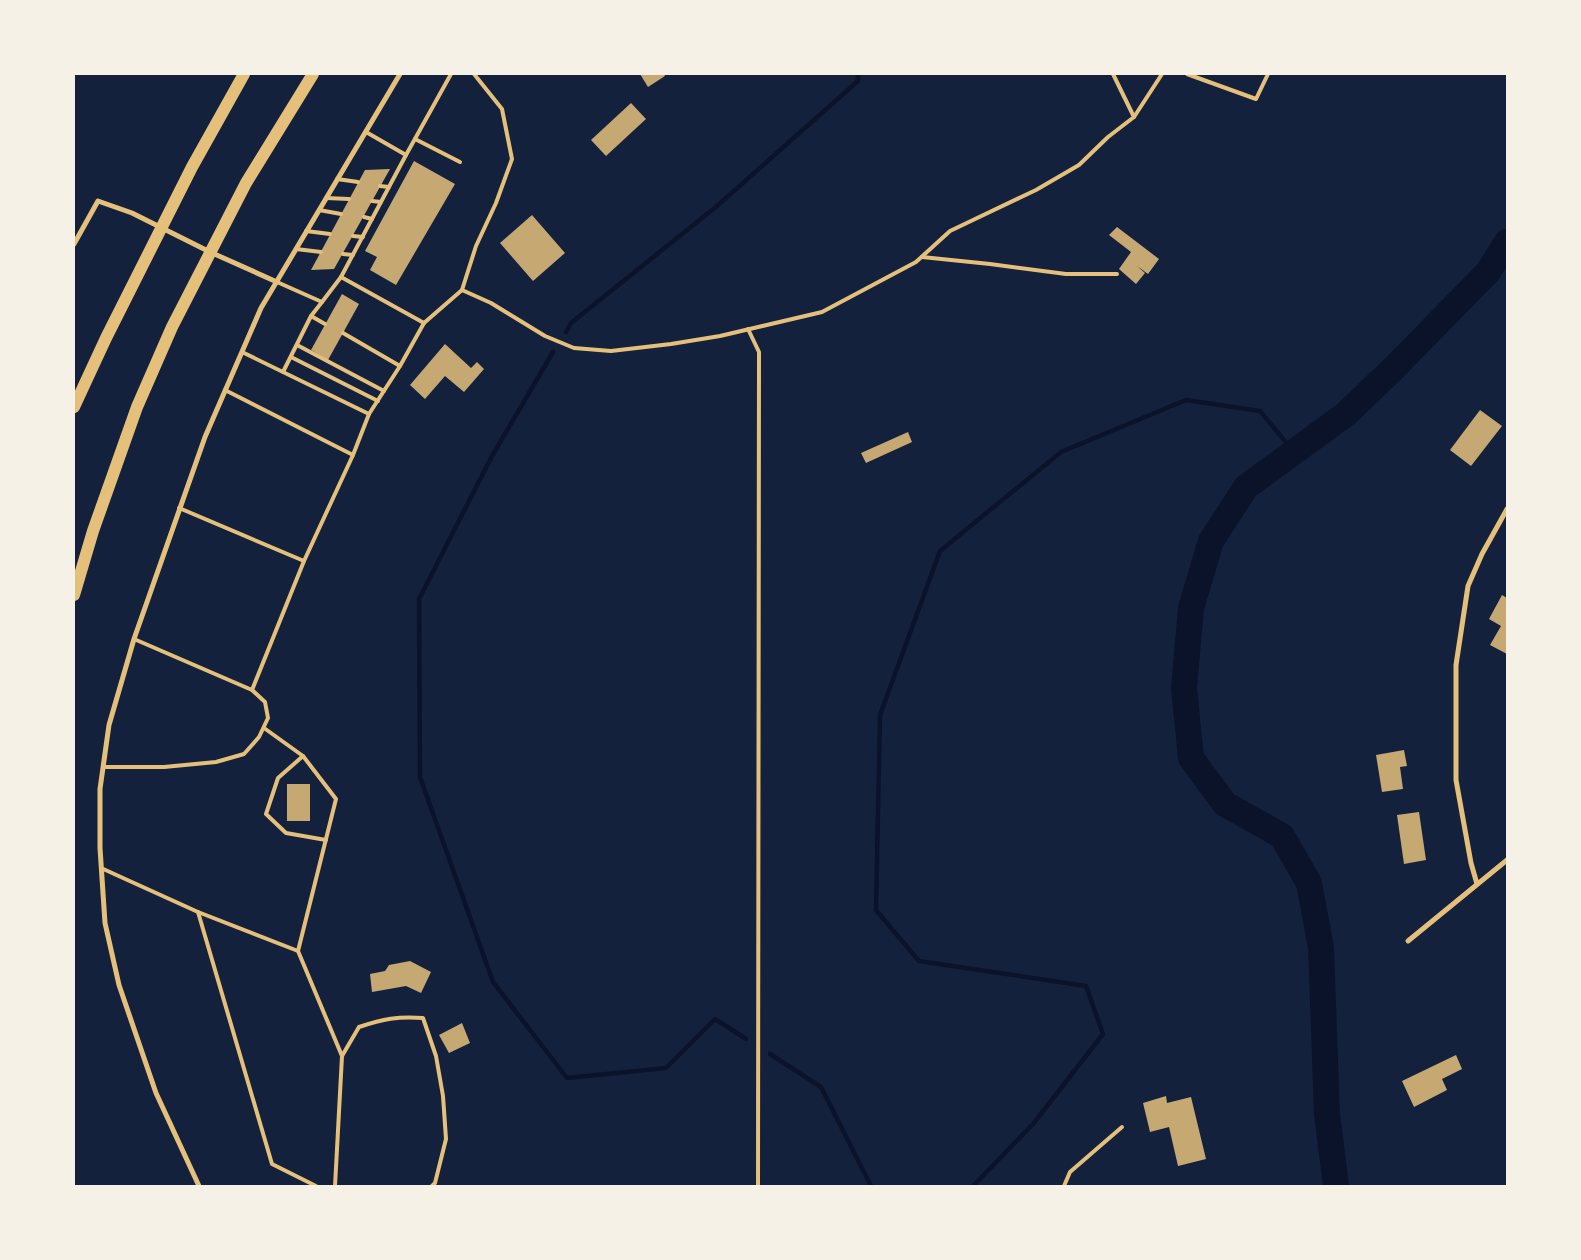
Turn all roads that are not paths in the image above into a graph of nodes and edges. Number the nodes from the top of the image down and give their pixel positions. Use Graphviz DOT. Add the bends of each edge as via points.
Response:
graph roads {
  1 [pos="244,74"];
  2 [pos="314,74"];
  3 [pos="400,74"];
  4 [pos="451,74"];
  5 [pos="474,74"];
  6 [pos="1113,74"];
  7 [pos="1162,74"];
  8 [pos="1187,74"];
  9 [pos="1268,74"];
  10 [pos="1134,117"];
  11 [pos="366,132"];
  12 [pos="415,139"];
  13 [pos="406,155"];
  14 [pos="460,162"];
  15 [pos="337,179"];
  16 [pos="358,182"];
  17 [pos="380,186"];
  18 [pos="389,187"];
  19 [pos="326,198"];
  20 [pos="349,200"];
  21 [pos="372,201"];
  22 [pos="382,202"];
  23 [pos="319,210"];
  24 [pos="341,214"];
  25 [pos="364,217"];
  26 [pos="372,219"];
  27 [pos="161,228"];
  28 [pos="306,231"];
  29 [pos="330,234"];
  30 [pos="352,236"];
  31 [pos="362,237"];
  32 [pos="74,244"];
  33 [pos="296,249"];
  34 [pos="210,252"];
  35 [pos="321,252"];
  36 [pos="343,254"];
  37 [pos="353,255"];
  38 [pos="922,257"];
  39 [pos="1117,274"];
  40 [pos="341,277"];
  41 [pos="276,282"];
  42 [pos="462,290"];
  43 [pos="322,302"];
  44 [pos="311,316"];
  45 [pos="424,323"];
  46 [pos="325,324"];
  47 [pos="748,329"];
  48 [pos="343,333"];
  49 [pos="297,345"];
  50 [pos="242,352"];
  51 [pos="291,357"];
  52 [pos="400,366"];
  53 [pos="283,372"];
  54 [pos="225,390"];
  55 [pos="384,391"];
  56 [pos="378,401"];
  57 [pos="74,408"];
  58 [pos="369,414"];
  59 [pos="352,455"];
  60 [pos="180,508"];
  61 [pos="1507,509"];
  62 [pos="304,561"];
  63 [pos="74,595"];
  64 [pos="134,639"];
  65 [pos="252,690"];
  66 [pos="264,728"];
  67 [pos="303,756"];
  68 [pos="103,767"];
  69 [pos="326,840"];
  70 [pos="1507,860"];
  71 [pos="101,868"];
  72 [pos="1478,884"];
  73 [pos="198,912"];
  74 [pos="1408,941"];
  75 [pos="298,951"];
  76 [pos="342,1056"];
  77 [pos="1122,1127"];
  78 [pos="199,1186"];
  79 [pos="316,1186"];
  80 [pos="335,1186"];
  81 [pos="432,1186"];
  82 [pos="758,1186"];
  83 [pos="1064,1186"];
  1 -- 27 [label="highway"];
  2 -- 34 [label="highway" via="246,183"];
  3 -- 11 [label="street"];
  4 -- 12 [label="lane"];
  5 -- 42 [label="lane" via="502,109 512,159 476,246"];
  6 -- 10 [label="lane"];
  7 -- 10 [label="lane"];
  8 -- 9 [label="lane" via="1256,99"];
  10 -- 38 [label="lane" via="1079,165 1036,190 950,231"];
  11 -- 13 [label="lane"];
  11 -- 15 [label="street"];
  12 -- 13 [label="lane"];
  12 -- 14 [label="lane"];
  13 -- 18 [label="lane"];
  15 -- 16 [label="lane"];
  15 -- 19 [label="street"];
  17 -- 18 [label="lane"];
  18 -- 22 [label="lane"];
  19 -- 20 [label="lane"];
  19 -- 23 [label="street"];
  21 -- 22 [label="lane"];
  22 -- 26 [label="lane"];
  23 -- 24 [label="lane"];
  23 -- 28 [label="street"];
  25 -- 26 [label="lane"];
  26 -- 31 [label="lane"];
  27 -- 32 [label="street" via="98,201"];
  27 -- 34 [label="street"];
  27 -- 57 [label="highway"];
  28 -- 29 [label="lane"];
  28 -- 33 [label="street"];
  30 -- 31 [label="lane"];
  31 -- 37 [label="lane"];
  33 -- 35 [label="lane"];
  33 -- 41 [label="street"];
  34 -- 41 [label="street"];
  34 -- 63 [label="highway" via="137,407"];
  36 -- 37 [label="lane"];
  37 -- 40 [label="lane"];
  38 -- 39 [label="lane" via="1066,274"];
  38 -- 47 [label="lane" via="822,312"];
  40 -- 43 [label="lane"];
  40 -- 45 [label="lane"];
  41 -- 43 [label="lane"];
  41 -- 50 [label="street"];
  42 -- 45 [label="lane"];
  42 -- 47 [label="lane" via="574,348 620,350"];
  43 -- 44 [label="lane"];
  44 -- 46 [label="lane"];
  44 -- 49 [label="lane"];
  45 -- 52 [label="lane"];
  47 -- 82 [label="lane" via="759,352"];
  48 -- 52 [label="lane"];
  49 -- 51 [label="lane"];
  49 -- 55 [label="lane"];
  50 -- 53 [label="lane"];
  50 -- 54 [label="street"];
  51 -- 53 [label="lane"];
  51 -- 56 [label="lane"];
  52 -- 55 [label="lane"];
  53 -- 58 [label="lane"];
  54 -- 59 [label="lane"];
  54 -- 60 [label="street"];
  55 -- 56 [label="lane"];
  56 -- 58 [label="lane"];
  58 -- 59 [label="lane"];
  59 -- 62 [label="lane"];
  60 -- 62 [label="lane"];
  60 -- 64 [label="street"];
  61 -- 72 [label="street" via="1468,586 1456,665 1456,780 1471,863"];
  62 -- 65 [label="lane"];
  64 -- 65 [label="lane"];
  64 -- 68 [label="street" via="109,725"];
  65 -- 66 [label="lane" via="265,702 268,718"];
  66 -- 67 [label="lane"];
  66 -- 68 [label="lane" via="244,754 216,762 164,767"];
  67 -- 69 [label="lane" via="336,798"];
  67 -- 69 [label="lane" via="278,778 266,814 286,833"];
  68 -- 71 [label="street" via="100,789"];
  69 -- 75 [label="lane"];
  70 -- 72 [label="street"];
  71 -- 73 [label="lane"];
  71 -- 78 [label="street" via="105,923 119,985 156,1093"];
  72 -- 74 [label="street"];
  73 -- 75 [label="lane"];
  73 -- 79 [label="lane" via="272,1164"];
  75 -- 76 [label="lane"];
  76 -- 80 [label="lane"];
  76 -- 81 [label="lane" via="359,1026 383,1018 423,1018 436,1056 446,1139"];
  77 -- 83 [label="lane" via="1070,1172"];
}
